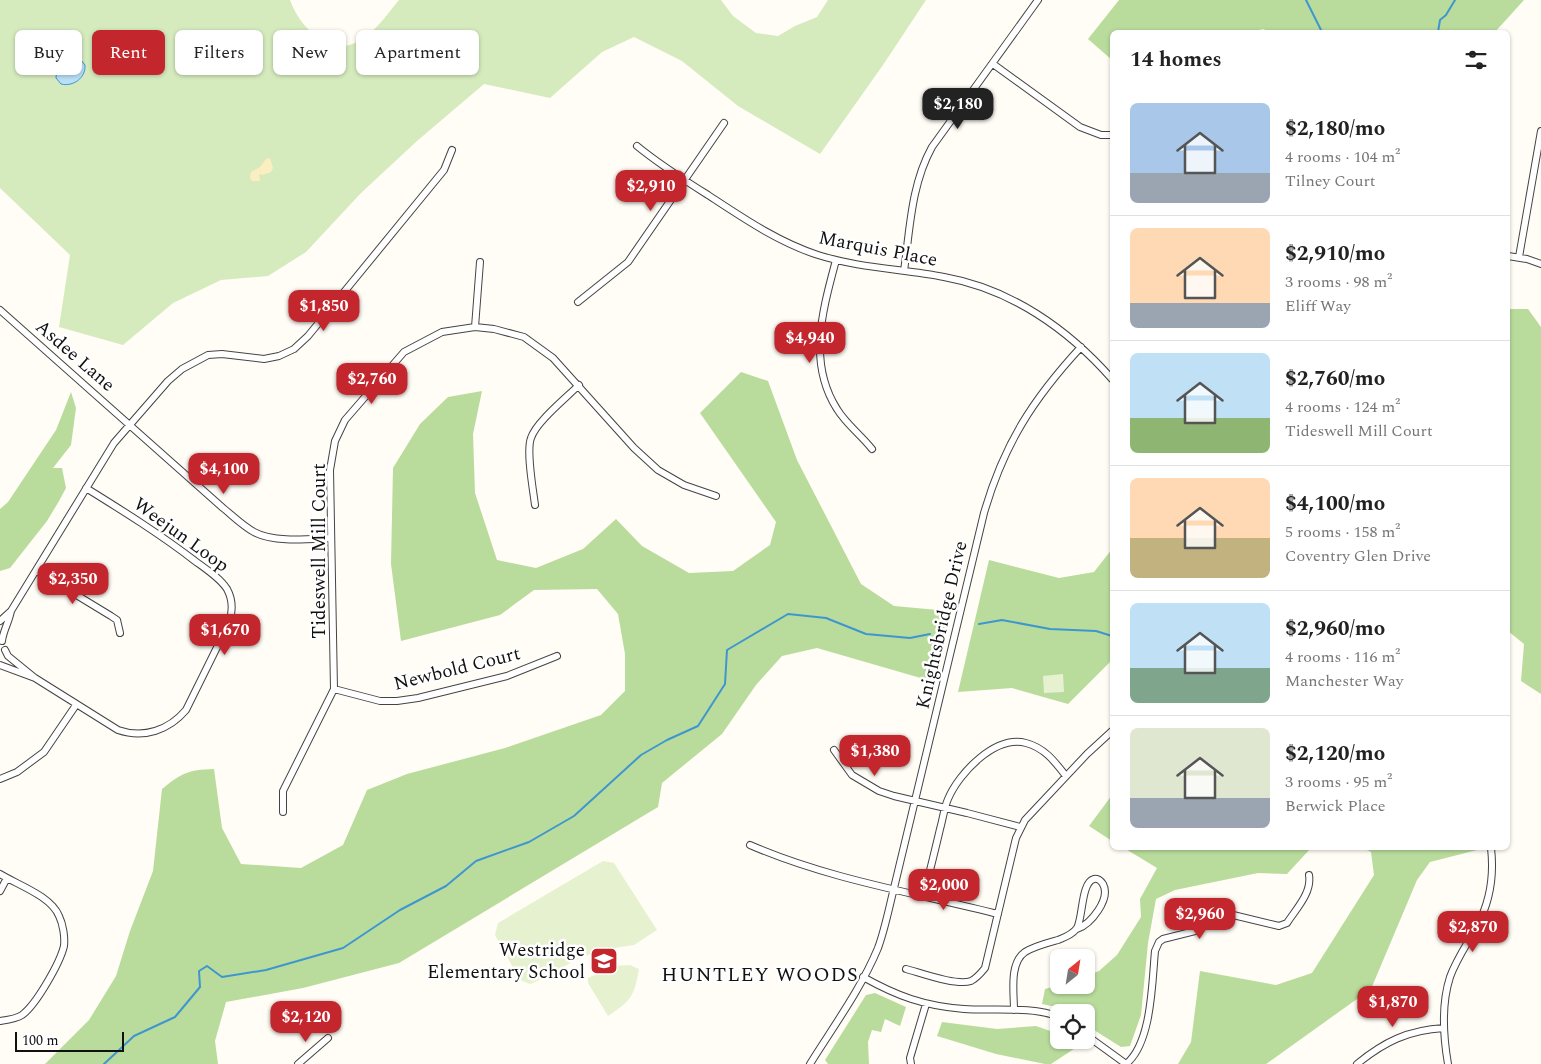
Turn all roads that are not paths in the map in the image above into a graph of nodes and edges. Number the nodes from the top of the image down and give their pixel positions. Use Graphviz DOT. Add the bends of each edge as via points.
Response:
graph roads {
  1 [pos="1038,0"];
  2 [pos="993,64"];
  3 [pos="724,123"];
  4 [pos="1541,131"];
  5 [pos="1110,135"];
  6 [pos="637,146"];
  7 [pos="452,150"];
  8 [pos="685,180"];
  9 [pos="1510,256"];
  10 [pos="1519,257"];
  11 [pos="836,260"];
  12 [pos="480,262"];
  13 [pos="1541,264"];
  14 [pos="904,271"];
  15 [pos="578,302"];
  16 [pos="0,310"];
  17 [pos="475,327"];
  18 [pos="1081,347"];
  19 [pos="1110,377"];
  20 [pos="579,386"];
  21 [pos="131,425"];
  22 [pos="872,449"];
  23 [pos="86,488"];
  24 [pos="716,496"];
  25 [pos="535,504"];
  26 [pos="331,538"];
  27 [pos="37,571"];
  28 [pos="12,611"];
  29 [pos="0,621"];
  30 [pos="120,633"];
  31 [pos="1,640"];
  32 [pos="4,650"];
  33 [pos="557,656"];
  34 [pos="0,663"];
  35 [pos="35,678"];
  36 [pos="334,689"];
  37 [pos="76,705"];
  38 [pos="1110,733"];
  39 [pos="834,750"];
  40 [pos="1066,776"];
  41 [pos="0,779"];
  42 [pos="915,801"];
  43 [pos="945,808"];
  44 [pos="283,812"];
  45 [pos="1020,827"];
  46 [pos="750,845"];
  47 [pos="1491,850"];
  48 [pos="0,874"];
  49 [pos="1309,875"];
  50 [pos="7,878"];
  51 [pos="894,888"];
  52 [pos="0,891"];
  53 [pos="924,896"];
  54 [pos="998,914"];
  55 [pos="1076,929"];
  56 [pos="906,969"];
  57 [pos="863,977"];
  58 [pos="926,1004"];
  59 [pos="1014,1010"];
  60 [pos="1050,1016"];
  61 [pos="0,1021"];
  62 [pos="1444,1028"];
  63 [pos="328,1038"];
  64 [pos="1095,1042"];
  65 [pos="298,1064"];
  66 [pos="810,1064"];
  67 [pos="911,1064"];
  68 [pos="1126,1064"];
  69 [pos="1357,1064"];
  70 [pos="1448,1064"];
  1 -- 2 [label="street"];
  2 -- 5 [label="street" via="1080,127"];
  2 -- 14 [label="street" via="924,160 917,179"];
  3 -- 8 [label="street"];
  4 -- 10 [label="street"];
  6 -- 8 [label="street, Marquis Place"];
  7 -- 21 [label="street" via="444,170 294,349 264,359 208,355 168,380"];
  8 -- 11 [label="street, Marquis Place" via="781,240"];
  8 -- 15 [label="street" via="628,262"];
  9 -- 10 [label="street"];
  10 -- 13 [label="street"];
  11 -- 14 [label="street, Marquis Place"];
  11 -- 22 [label="street" via="820,327 823,375 837,409"];
  12 -- 17 [label="street"];
  14 -- 18 [label="street, Marquis Place" via="945,277 994,291 1042,317"];
  16 -- 21 [label="street, Asdee Lane"];
  17 -- 20 [label="street, Tideswell Mill Court" via="524,337 553,358"];
  17 -- 26 [label="street, Tideswell Mill Court" via="442,332 404,352 345,420 335,441 330,470"];
  18 -- 19 [label="street, Marquis Place"];
  18 -- 42 [label="street, Knightsbridge Drive" via="1031,408 997,473 984,512"];
  20 -- 24 [label="street, Tideswell Mill Court" via="658,470 684,485"];
  20 -- 25 [label="street" via="530,438"];
  21 -- 23 [label="street" via="114,443"];
  21 -- 26 [label="street, Asdee Lane" via="254,532 286,539"];
  23 -- 27 [label="street"];
  23 -- 37 [label="street, Weejun Loop" via="162,536 209,571 226,586 232,614 186,710 170,725 149,733 129,734"];
  26 -- 36 [label="street, Tideswell Mill Court"];
  27 -- 28 [label="street"];
  27 -- 30 [label="street" via="112,616 117,620"];
  28 -- 29 [label="street"];
  28 -- 31 [label="street"];
  31 -- 32 [label="street"];
  32 -- 34 [label="street"];
  32 -- 35 [label="street, Weejun Loop"];
  33 -- 36 [label="street, Newbold Court" via="506,676 411,699 380,701"];
  34 -- 35 [label="street, Weejun Loop"];
  35 -- 37 [label="street, Weejun Loop"];
  36 -- 44 [label="street, Tideswell Mill Court" via="283,791"];
  37 -- 41 [label="street" via="44,752 17,772"];
  38 -- 40 [label="street"];
  39 -- 42 [label="street" via="846,769 865,784"];
  40 -- 43 [label="street" via="1053,759 1035,746 1020,742 1000,745 984,754 962,776"];
  40 -- 45 [label="street"];
  42 -- 43 [label="street"];
  42 -- 51 [label="street, Knightsbridge Drive"];
  43 -- 45 [label="street"];
  43 -- 53 [label="street"];
  45 -- 54 [label="street"];
  46 -- 51 [label="street" via="798,864"];
  47 -- 62 [label="street" via="1488,900 1450,977"];
  48 -- 50 [label="street"];
  49 -- 68 [label="street" via="1307,892 1283,926 1224,914 1195,931 1159,942 1155,951 1150,1014 1138,1049"];
  50 -- 52 [label="street"];
  50 -- 61 [label="street" via="48,901 59,915 64,946 30,1008 21,1016"];
  51 -- 53 [label="street"];
  51 -- 57 [label="street, Knightsbridge Drive" via="878,946"];
  53 -- 54 [label="street"];
  54 -- 56 [label="street" via="985,968 971,981 959,982"];
  55 -- 55 [label="street" via="1088,883 1098,879 1105,890 1104,900 1089,922"];
  55 -- 59 [label="street" via="1072,934 1029,950 1020,957 1015,968"];
  57 -- 58 [label="street"];
  57 -- 66 [label="street, Knightsbridge Drive"];
  58 -- 59 [label="street"];
  58 -- 67 [label="street"];
  59 -- 60 [label="street"];
  62 -- 69 [label="street" via="1396,1038"];
  62 -- 70 [label="street"];
  63 -- 65 [label="street"];
  64 -- 68 [label="street"];
}
